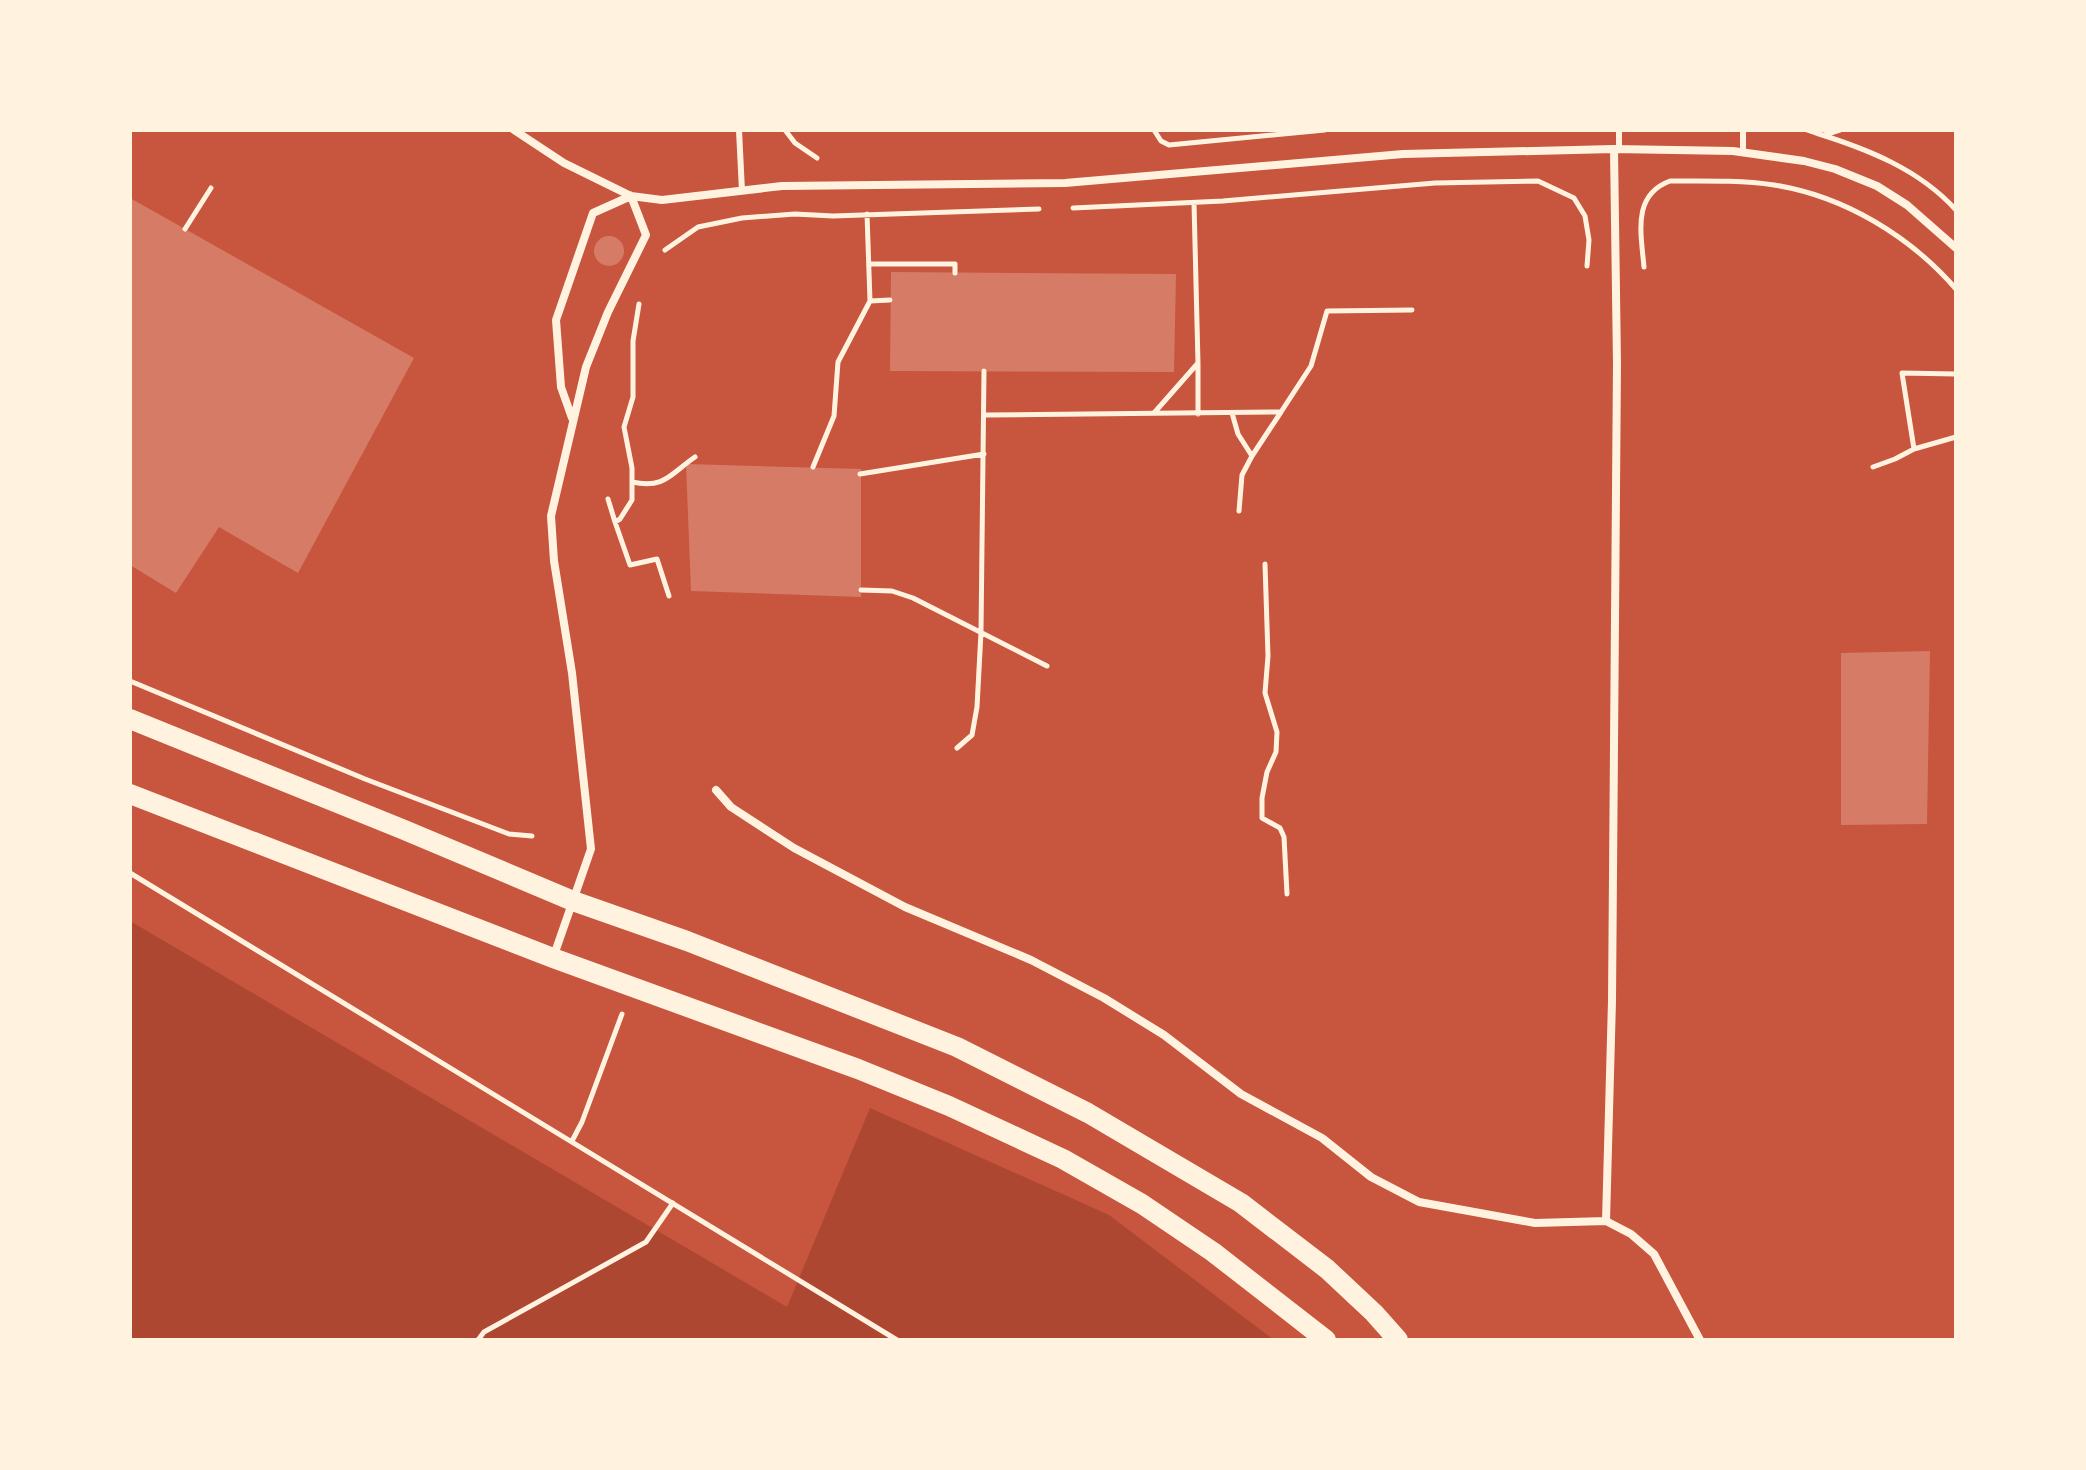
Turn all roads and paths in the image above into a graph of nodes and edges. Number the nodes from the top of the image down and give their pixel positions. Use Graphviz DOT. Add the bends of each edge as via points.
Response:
graph roads {
  1 [pos="514,130"];
  2 [pos="739,130"];
  3 [pos="785,130"];
  4 [pos="1154,130"];
  5 [pos="1325,130"];
  6 [pos="1619,130"];
  7 [pos="1743,130"];
  8 [pos="1807,130"];
  9 [pos="1815,130"];
  10 [pos="1840,130"];
  11 [pos="1823,136"];
  12 [pos="1617,149"];
  13 [pos="1743,152"];
  14 [pos="817,158"];
  15 [pos="211,188"];
  16 [pos="742,191"];
  17 [pos="631,196"];
  18 [pos="1194,203"];
  19 [pos="1043,209"];
  20 [pos="1059,209"];
  21 [pos="867,214"];
  22 [pos="185,229"];
  23 [pos="1956,248"];
  24 [pos="662,253"];
  25 [pos="869,264"];
  26 [pos="1587,266"];
  27 [pos="1644,267"];
  28 [pos="955,273"];
  29 [pos="1956,289"];
  30 [pos="640,299"];
  31 [pos="890,300"];
  32 [pos="870,301"];
  33 [pos="1412,310"];
  34 [pos="1198,363"];
  35 [pos="984,371"];
  36 [pos="1956,374"];
  37 [pos="1281,412"];
  38 [pos="1232,413"];
  39 [pos="1154,414"];
  40 [pos="1198,414"];
  41 [pos="985,415"];
  42 [pos="572,418"];
  43 [pos="1956,437"];
  44 [pos="1914,449"];
  45 [pos="984,454"];
  46 [pos="1252,456"];
  47 [pos="695,457"];
  48 [pos="813,467"];
  49 [pos="1873,467"];
  50 [pos="860,474"];
  51 [pos="632,482"];
  52 [pos="608,499"];
  53 [pos="1239,511"];
  54 [pos="615,522"];
  55 [pos="1265,564"];
  56 [pos="861,590"];
  57 [pos="669,596"];
  58 [pos="981,632"];
  59 [pos="1047,666"];
  60 [pos="130,681"];
  61 [pos="130,719"];
  62 [pos="957,748"];
  63 [pos="716,790"];
  64 [pos="130,794"];
  65 [pos="532,836"];
  66 [pos="130,873"];
  67 [pos="1287,894"];
  68 [pos="573,901"];
  69 [pos="553,958"];
  70 [pos="623,1013"];
  71 [pos="572,1141"];
  72 [pos="674,1203"];
  73 [pos="1606,1221"];
  74 [pos="478,1340"];
  75 [pos="897,1340"];
  76 [pos="1326,1340"];
  77 [pos="1398,1340"];
  78 [pos="1700,1340"];
  1 -- 17 [label="street" via="564,163"];
  2 -- 16 [label="lane"];
  3 -- 14 [label="path"];
  4 -- 5 [label="path" via="1169,145"];
  6 -- 12 [label="lane"];
  7 -- 13 [label="lane"];
  8 -- 9 [label="path"];
  10 -- 11 [label="path"];
  12 -- 13 [label="street"];
  12 -- 16 [label="street" via="1403,154 1065,183 782,186"];
  12 -- 73 [label="street"];
  13 -- 23 [label="street" via="1824,166 1877,186"];
  15 -- 22 [label="path"];
  16 -- 17 [label="street" via="662,200"];
  17 -- 42 [label="street" via="646,235 591,353"];
  17 -- 42 [label="street" via="593,213 556,320 561,387"];
  18 -- 20 [label="path"];
  18 -- 26 [label="path" via="1435,183 1538,181 1574,198 1585,216"];
  18 -- 34 [label="path"];
  19 -- 21 [label="path"];
  21 -- 24 [label="path" via="742,218 698,227"];
  21 -- 25 [label="path"];
  25 -- 28 [label="path" via="955,264"];
  25 -- 32 [label="path"];
  27 -- 29 [label="path" via="1644,202 1657,185 1771,185 1823,198 1869,219 1901,238"];
  30 -- 51 [label="path" via="633,397 624,427"];
  31 -- 32 [label="path"];
  32 -- 48 [label="path" via="838,362 834,416"];
  33 -- 37 [label="path" via="1327,311 1311,366"];
  34 -- 39 [label="path"];
  34 -- 40 [label="path"];
  35 -- 41 [label="path"];
  36 -- 44 [label="path" via="1902,373"];
  37 -- 38 [label="path"];
  37 -- 46 [label="path"];
  38 -- 40 [label="path"];
  38 -- 46 [label="path"];
  39 -- 40 [label="path"];
  39 -- 41 [label="path"];
  41 -- 45 [label="path"];
  42 -- 68 [label="street" via="551,516 591,849"];
  43 -- 44 [label="path"];
  44 -- 49 [label="path"];
  45 -- 50 [label="path"];
  45 -- 58 [label="path"];
  46 -- 53 [label="path" via="1242,475"];
  47 -- 51 [label="path" via="663,482"];
  51 -- 54 [label="path" via="632,500"];
  52 -- 54 [label="path"];
  54 -- 57 [label="path" via="630,565 657,559"];
  55 -- 67 [label="path" via="1265,693 1277,732 1262,818 1280,828 1284,837"];
  56 -- 58 [label="path" via="913,598"];
  58 -- 59 [label="path"];
  58 -- 62 [label="path" via="972,735"];
  60 -- 65 [label="path" via="365,779 509,834"];
  61 -- 68 [label="main road"];
  63 -- 73 [label="street" via="731,807 821,863 1104,998 1164,1035 1241,1094 1322,1138 1371,1177 1419,1202 1535,1223"];
  64 -- 69 [label="main road"];
  66 -- 71 [label="path"];
  68 -- 69 [label="street"];
  68 -- 77 [label="main road" via="957,1047 1088,1113 1241,1203 1327,1269"];
  69 -- 76 [label="main road" via="858,1069 1063,1159 1213,1252"];
  70 -- 71 [label="path"];
  71 -- 72 [label="path"];
  72 -- 74 [label="path" via="646,1242"];
  72 -- 75 [label="path"];
  73 -- 78 [label="street" via="1654,1254"];
}
